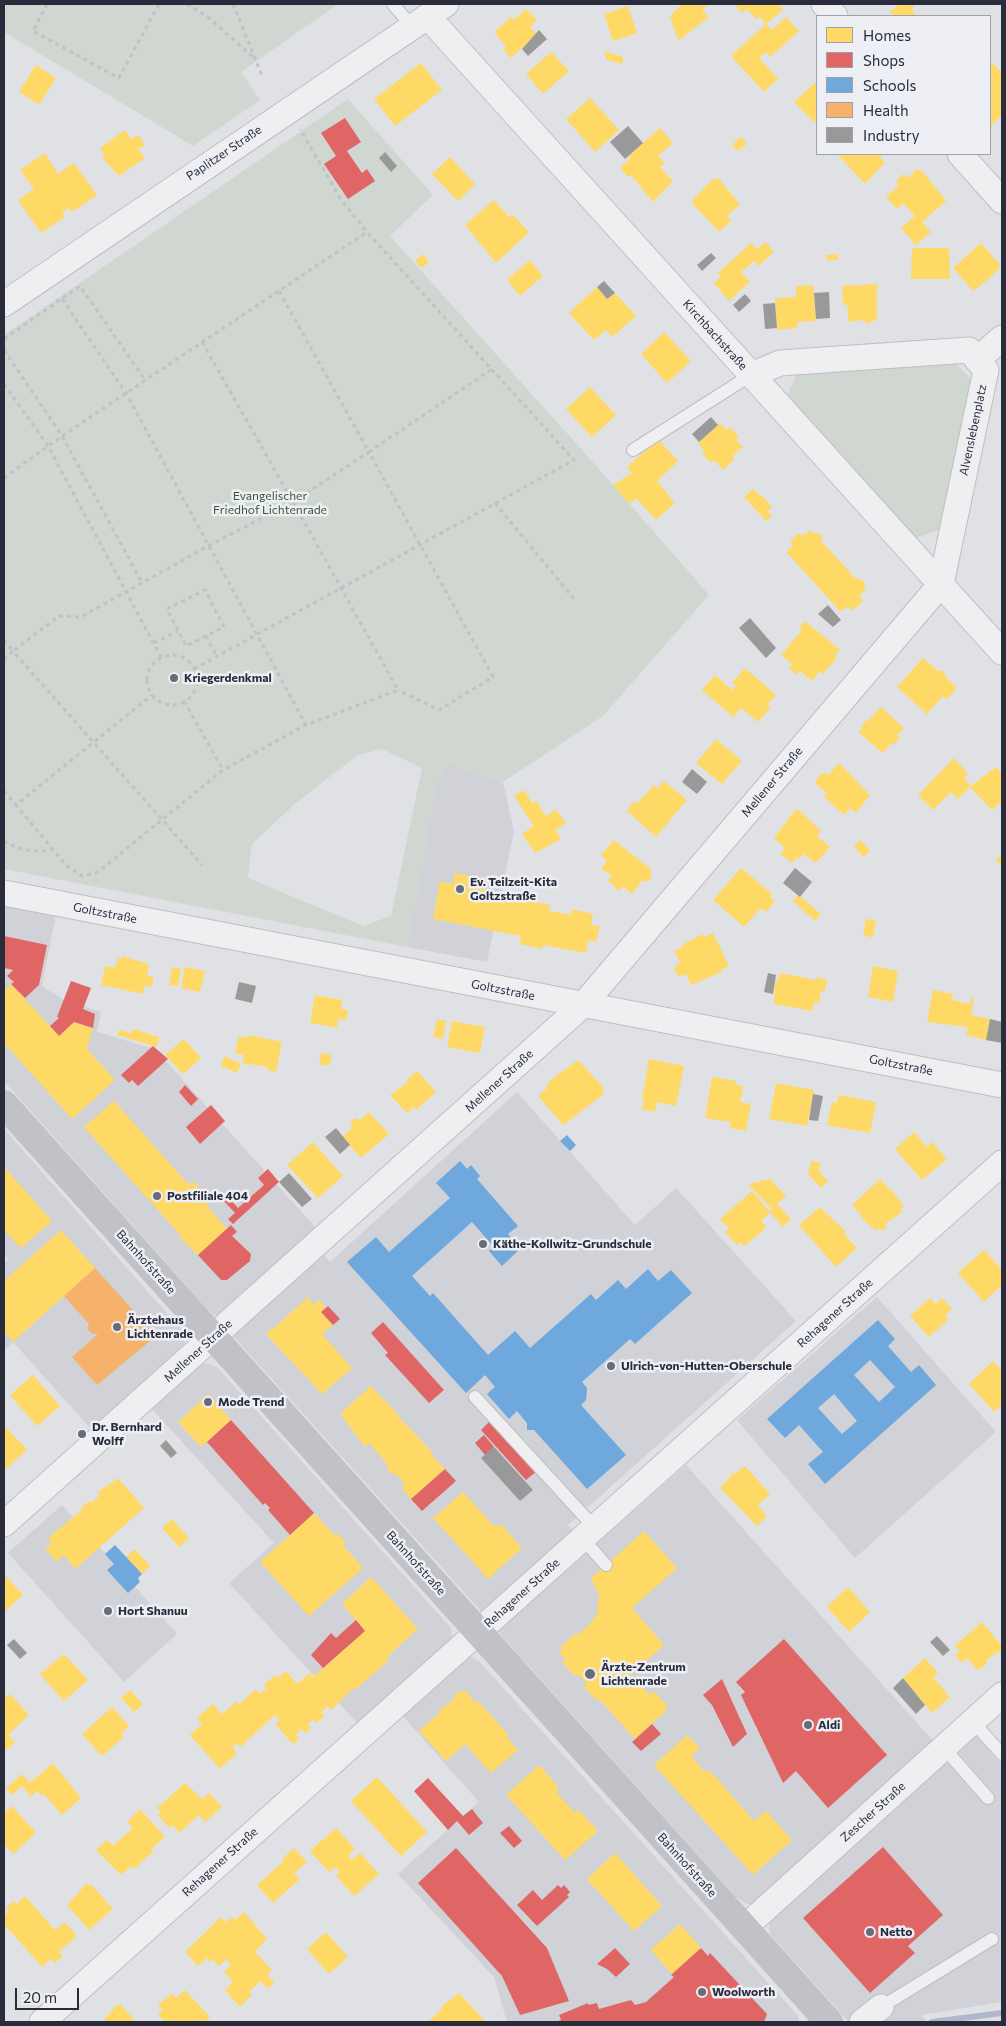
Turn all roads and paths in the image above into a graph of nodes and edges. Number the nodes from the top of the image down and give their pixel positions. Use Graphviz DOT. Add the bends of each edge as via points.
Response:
graph roads {
  1 [pos="47,4"];
  2 [pos="159,4"];
  3 [pos="187,4"];
  4 [pos="233,4"];
  5 [pos="393,4"];
  6 [pos="824,4"];
  7 [pos="834,15"];
  8 [pos="429,16"];
  9 [pos="253,57"];
  10 [pos="263,78"];
  11 [pos="290,108"];
  12 [pos="961,155"];
  13 [pos="1002,201"];
  14 [pos="367,232"];
  15 [pos="279,290"];
  16 [pos="62,299"];
  17 [pos="4,304"];
  18 [pos="1002,338"];
  19 [pos="4,339"];
  20 [pos="202,342"];
  21 [pos="4,350"];
  22 [pos="977,360"];
  23 [pos="492,369"];
  24 [pos="751,375"];
  25 [pos="145,380"];
  26 [pos="4,384"];
  27 [pos="126,393"];
  28 [pos="62,436"];
  29 [pos="48,446"];
  30 [pos="633,450"];
  31 [pos="369,452"];
  32 [pos="4,478"];
  33 [pos="293,502"];
  34 [pos="495,504"];
  35 [pos="210,545"];
  36 [pos="420,545"];
  37 [pos="143,584"];
  38 [pos="941,584"];
  39 [pos="340,589"];
  40 [pos="127,593"];
  41 [pos="574,599"];
  42 [pos="178,631"];
  43 [pos="257,634"];
  44 [pos="206,636"];
  45 [pos="4,640"];
  46 [pos="154,643"];
  47 [pos="13,651"];
  48 [pos="1002,652"];
  49 [pos="161,657"];
  50 [pos="217,657"];
  51 [pos="4,659"];
  52 [pos="194,669"];
  53 [pos="398,690"];
  54 [pos="152,694"];
  55 [pos="184,701"];
  56 [pos="306,725"];
  57 [pos="94,741"];
  58 [pos="223,770"];
  59 [pos="4,791"];
  60 [pos="16,805"];
  61 [pos="161,820"];
  62 [pos="4,841"];
  63 [pos="53,850"];
  64 [pos="202,865"];
  65 [pos="4,893"];
  66 [pos="583,1005"];
  67 [pos="1002,1084"];
  68 [pos="4,1104"];
  69 [pos="1002,1163"];
  70 [pos="213,1338"];
  71 [pos="475,1397"];
  72 [pos="4,1524"];
  73 [pos="589,1533"];
  74 [pos="606,1564"];
  75 [pos="478,1632"];
  76 [pos="1002,1696"];
  77 [pos="973,1722"];
  78 [pos="944,1748"];
  79 [pos="1002,1752"];
  80 [pos="988,1798"];
  81 [pos="744,1928"];
  82 [pos="992,1939"];
  83 [pos="872,2015"];
  84 [pos="42,2022"];
  85 [pos="829,2022"];
  1 -- 2 [label="path" via="32,31 119,78"];
  3 -- 9 [label="path" via="209,18"];
  4 -- 9 [label="path"];
  5 -- 8 [label="lane"];
  6 -- 7 [label="street"];
  8 -- 11 [label="street, Paplitzer Straße"];
  8 -- 24 [label="street, Kirchbachstraße"];
  9 -- 10 [label="path"];
  11 -- 14 [label="path" via="340,198"];
  11 -- 17 [label="street, Paplitzer Straße"];
  12 -- 13 [label="street"];
  14 -- 15 [label="path"];
  14 -- 23 [label="path"];
  15 -- 20 [label="path"];
  15 -- 31 [label="path"];
  16 -- 19 [label="path"];
  16 -- 25 [label="path" via="80,286"];
  16 -- 27 [label="path"];
  18 -- 22 [label="street"];
  20 -- 25 [label="path"];
  20 -- 33 [label="path"];
  21 -- 28 [label="path"];
  22 -- 24 [label="street" via="968,350 780,362"];
  22 -- 38 [label="street, Alvenslebenplatz" via="986,370"];
  23 -- 31 [label="path"];
  23 -- 34 [label="path" via="574,460"];
  24 -- 30 [label="lane"];
  24 -- 38 [label="street, Kirchbachstraße"];
  25 -- 27 [label="path"];
  26 -- 29 [label="path"];
  27 -- 28 [label="path"];
  27 -- 35 [label="path"];
  28 -- 29 [label="path"];
  28 -- 37 [label="path"];
  29 -- 32 [label="path"];
  29 -- 40 [label="path"];
  31 -- 33 [label="path"];
  31 -- 36 [label="path"];
  33 -- 35 [label="path"];
  33 -- 39 [label="path"];
  34 -- 36 [label="path"];
  34 -- 41 [label="path"];
  35 -- 37 [label="path"];
  35 -- 43 [label="path"];
  36 -- 39 [label="path"];
  36 -- 53 [label="path" via="493,677 439,710"];
  37 -- 40 [label="path"];
  38 -- 48 [label="street, Kirchbachstraße"];
  38 -- 66 [label="street, Mellener Straße"];
  39 -- 43 [label="path"];
  39 -- 53 [label="path"];
  40 -- 46 [label="path"];
  40 -- 47 [label="path" via="81,618 59,616"];
  42 -- 44 [label="path" via="186,646"];
  42 -- 44 [label="path" via="167,609 205,590 224,628"];
  42 -- 46 [label="path"];
  43 -- 50 [label="path"];
  43 -- 56 [label="path"];
  44 -- 50 [label="path"];
  45 -- 47 [label="path"];
  46 -- 49 [label="path"];
  47 -- 51 [label="path"];
  47 -- 57 [label="path"];
  49 -- 52 [label="path" via="184,657"];
  49 -- 54 [label="path" via="150,666 146,681"];
  50 -- 52 [label="path"];
  52 -- 55 [label="path" via="194,690"];
  53 -- 56 [label="path"];
  54 -- 55 [label="path" via="157,700 170,705"];
  54 -- 57 [label="path"];
  55 -- 58 [label="path"];
  56 -- 58 [label="path"];
  57 -- 60 [label="path"];
  57 -- 61 [label="path"];
  58 -- 61 [label="path"];
  59 -- 60 [label="path"];
  60 -- 63 [label="path"];
  61 -- 63 [label="path" via="98,872 82,876"];
  61 -- 64 [label="path"];
  62 -- 63 [label="path" via="31,853"];
  65 -- 66 [label="street, Goltzstraße"];
  66 -- 67 [label="street, Goltzstraße"];
  66 -- 70 [label="street, Mellener Straße"];
  68 -- 70 [label="street, Bahnhofstraße"];
  69 -- 73 [label="street, Rehagener Straße"];
  70 -- 72 [label="street, Mellener Straße"];
  70 -- 75 [label="street, Bahnhofstraße"];
  71 -- 73 [label="lane"];
  73 -- 74 [label="lane"];
  73 -- 75 [label="street, Rehagener Straße"];
  75 -- 81 [label="street, Bahnhofstraße"];
  75 -- 84 [label="street, Rehagener Straße"];
  76 -- 77 [label="street, Zescher Straße"];
  77 -- 78 [label="street, Zescher Straße"];
  77 -- 79 [label="lane"];
  78 -- 80 [label="lane"];
  78 -- 81 [label="street, Zescher Straße"];
  81 -- 85 [label="street, Bahnhofstraße"];
  82 -- 83 [label="lane"];
}
